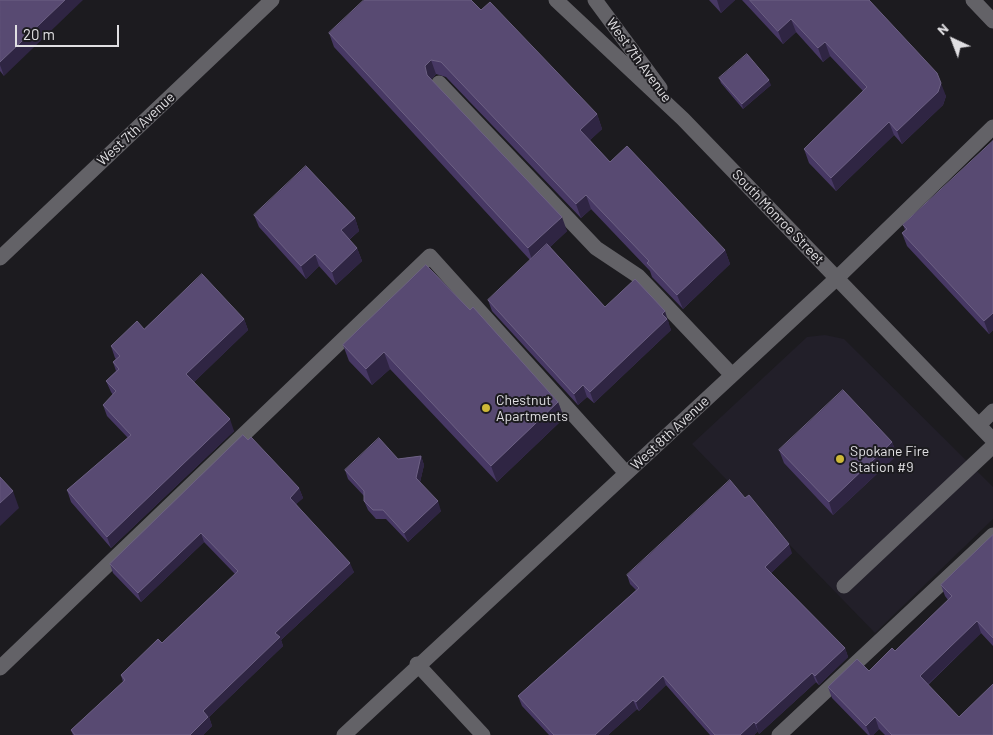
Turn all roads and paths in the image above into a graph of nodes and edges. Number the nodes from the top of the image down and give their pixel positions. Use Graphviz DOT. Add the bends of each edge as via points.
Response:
graph roads {
  1 [pos="272,0"];
  2 [pos="556,0"];
  3 [pos="595,0"];
  4 [pos="973,0"];
  5 [pos="993,21"];
  6 [pos="439,83"];
  7 [pos="683,119"];
  8 [pos="993,127"];
  9 [pos="0,258"];
  10 [pos="837,278"];
  11 [pos="732,375"];
  12 [pos="993,411"];
  13 [pos="979,425"];
  14 [pos="993,440"];
  15 [pos="993,446"];
  16 [pos="626,473"];
  17 [pos="993,535"];
  18 [pos="844,586"];
  19 [pos="417,664"];
  20 [pos="0,668"];
  21 [pos="344,735"];
  22 [pos="484,735"];
  23 [pos="779,735"];
  1 -- 9 [label="street, West 7th Avenue"];
  2 -- 7 [label="street, South Monroe Street"];
  3 -- 7 [label="street, West 7th Avenue"];
  4 -- 5 [label="street"];
  6 -- 11 [label="street" via="596,248 638,276"];
  7 -- 10 [label="street, South Monroe Street"];
  8 -- 10 [label="street, West 8th Avenue"];
  10 -- 11 [label="street, West 8th Avenue"];
  10 -- 13 [label="street, South Monroe Street"];
  11 -- 16 [label="street, West 8th Avenue"];
  12 -- 13 [label="street"];
  13 -- 14 [label="street, South Monroe Street"];
  15 -- 18 [label="street"];
  16 -- 19 [label="street, West 8th Avenue"];
  16 -- 20 [label="street" via="430,256"];
  17 -- 23 [label="street"];
  19 -- 21 [label="street, West 8th Avenue"];
  19 -- 22 [label="street"];
}
